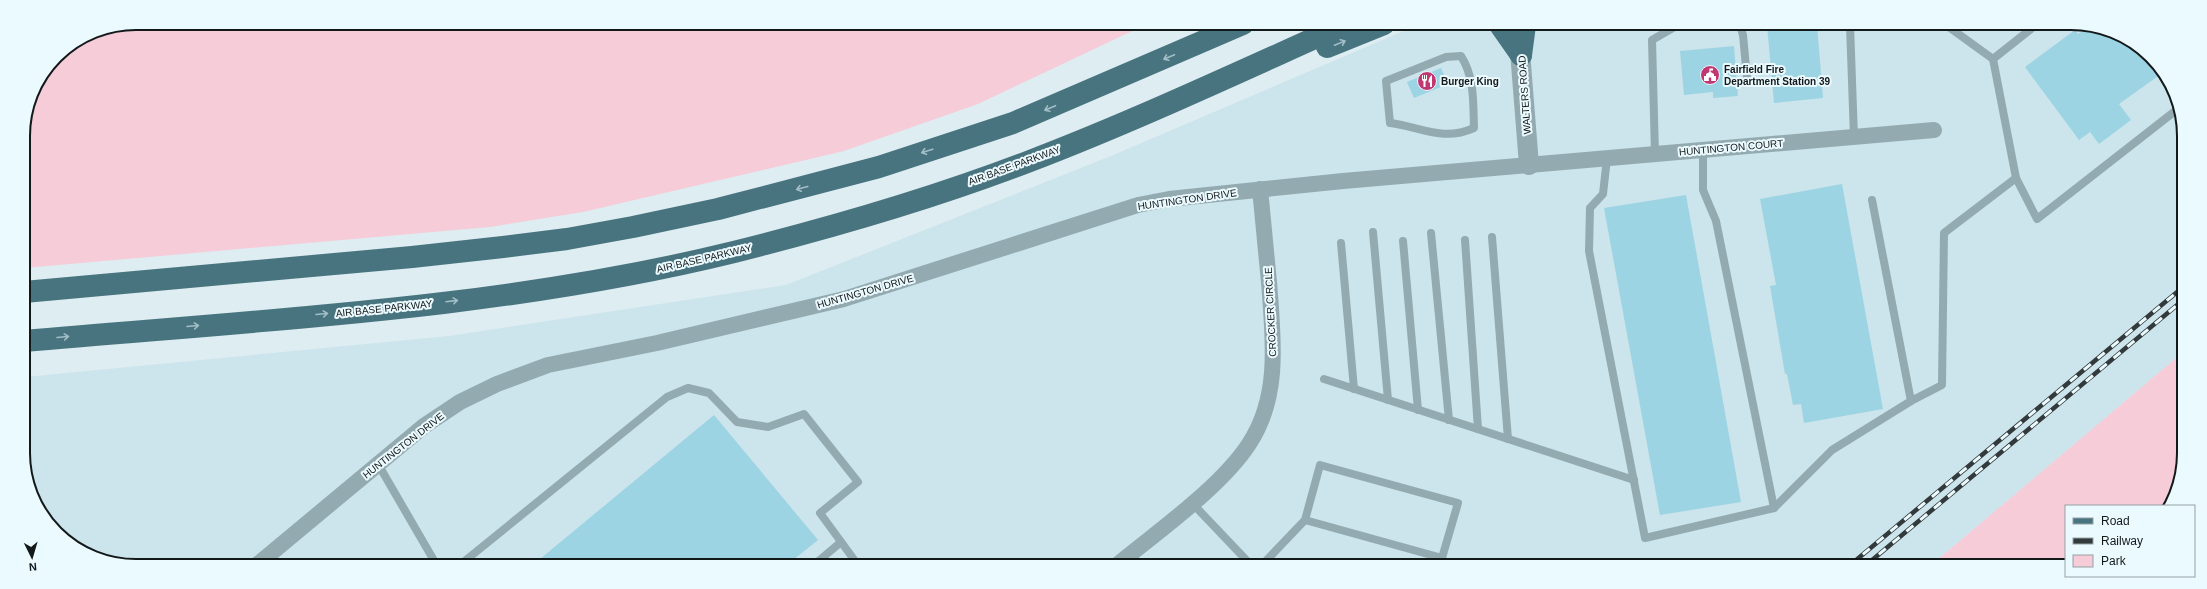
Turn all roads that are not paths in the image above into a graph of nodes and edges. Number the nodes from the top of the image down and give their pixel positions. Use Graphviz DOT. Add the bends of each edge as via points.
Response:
graph roads {
  1 [pos="1221,30"];
  2 [pos="1230,30"];
  3 [pos="1333,30"];
  4 [pos="1370,30"];
  5 [pos="1504,30"];
  6 [pos="1518,30"];
  7 [pos="1524,30"];
  8 [pos="1669,30"];
  9 [pos="1742,30"];
  10 [pos="1850,30"];
  11 [pos="1953,30"];
  12 [pos="2030,30"];
  13 [pos="1193,47"];
  14 [pos="1521,55"];
  15 [pos="1993,59"];
  16 [pos="1747,78"];
  17 [pos="1223,79"];
  18 [pos="2174,112"];
  19 [pos="1390,123"];
  20 [pos="1934,130"];
  21 [pos="1854,137"];
  22 [pos="1702,150"];
  23 [pos="1655,154"];
  24 [pos="1607,158"];
  25 [pos="1529,165"];
  26 [pos="2016,178"];
  27 [pos="1260,189"];
  28 [pos="1872,200"];
  29 [pos="1373,232"];
  30 [pos="1431,233"];
  31 [pos="1492,237"];
  32 [pos="1465,240"];
  33 [pos="1403,241"];
  34 [pos="1341,243"];
  35 [pos="30,291"];
  36 [pos="30,340"];
  37 [pos="1324,379"];
  38 [pos="1354,389"];
  39 [pos="1388,400"];
  40 [pos="1912,400"];
  41 [pos="1418,410"];
  42 [pos="1449,420"];
  43 [pos="1478,429"];
  44 [pos="1508,439"];
  45 [pos="378,464"];
  46 [pos="1634,480"];
  47 [pos="1192,503"];
  48 [pos="1774,508"];
  49 [pos="1305,520"];
  50 [pos="841,542"];
  51 [pos="264,559"];
  52 [pos="433,559"];
  53 [pos="467,559"];
  54 [pos="821,559"];
  55 [pos="854,559"];
  56 [pos="1124,559"];
  57 [pos="1245,559"];
  58 [pos="1268,559"];
  1 -- 13 [label="main road"];
  2 -- 13 [label="main road"];
  3 -- 17 [label="main road, AIR BASE PARKWAY"];
  17 -- 4 [label="main road, one-way" via="1336,45"];
  5 -- 14 [label="main road"];
  6 -- 14 [label="street, WALTERS ROAD"];
  7 -- 14 [label="main road"];
  8 -- 23 [label="lane" via="1652,40"];
  9 -- 16 [label="lane"];
  10 -- 21 [label="lane"];
  11 -- 15 [label="lane"];
  12 -- 15 [label="lane"];
  13 -- 35 [label="main road, one-way" via="1013,123 886,165 789,191 641,225 567,239 420,256"];
  14 -- 25 [label="street, WALTERS ROAD"];
  15 -- 26 [label="lane"];
  36 -- 17 [label="main road, AIR BASE PARKWAY, one-way" via="400,307 511,294 731,253 891,209 1029,161"];
  18 -- 26 [label="lane" via="2036,219"];
  19 -- 19 [label="lane" via="1443,135 1463,133 1474,128 1473,92 1469,68 1462,56 1446,57 1386,81"];
  20 -- 21 [label="street, HUNTINGTON COURT"];
  21 -- 22 [label="street, HUNTINGTON COURT"];
  22 -- 23 [label="street, HUNTINGTON COURT"];
  22 -- 48 [label="lane" via="1703,190 1716,221"];
  23 -- 24 [label="street, HUNTINGTON COURT"];
  24 -- 25 [label="street, HUNTINGTON COURT"];
  24 -- 46 [label="lane" via="1603,194 1590,208 1589,251"];
  25 -- 27 [label="street, HUNTINGTON DRIVE"];
  26 -- 40 [label="lane" via="1944,234 1942,385"];
  27 -- 45 [label="street, HUNTINGTON DRIVE" via="1138,205 844,299 672,340 548,365 497,384 460,402 424,426"];
  27 -- 47 [label="street, CROCKER CIRCLE" via="1274,342 1272,380 1264,412 1249,444 1226,472"];
  28 -- 40 [label="lane"];
  29 -- 39 [label="lane"];
  30 -- 42 [label="lane"];
  31 -- 44 [label="lane"];
  32 -- 43 [label="lane"];
  33 -- 41 [label="lane"];
  34 -- 38 [label="lane"];
  37 -- 38 [label="lane"];
  38 -- 39 [label="lane"];
  39 -- 41 [label="lane"];
  40 -- 48 [label="lane" via="1832,450"];
  41 -- 42 [label="lane"];
  42 -- 43 [label="lane"];
  43 -- 44 [label="lane"];
  44 -- 46 [label="lane"];
  45 -- 51 [label="street, HUNTINGTON DRIVE"];
  45 -- 52 [label="lane"];
  46 -- 48 [label="lane" via="1645,538"];
  47 -- 56 [label="street, CROCKER CIRCLE"];
  47 -- 57 [label="lane"];
  49 -- 49 [label="lane" via="1320,465 1458,504 1442,558"];
  49 -- 58 [label="lane"];
  50 -- 53 [label="lane" via="820,513 858,482 804,414 768,427 737,422 709,393 688,388 667,398"];
  50 -- 54 [label="lane"];
  50 -- 55 [label="lane"];
}
